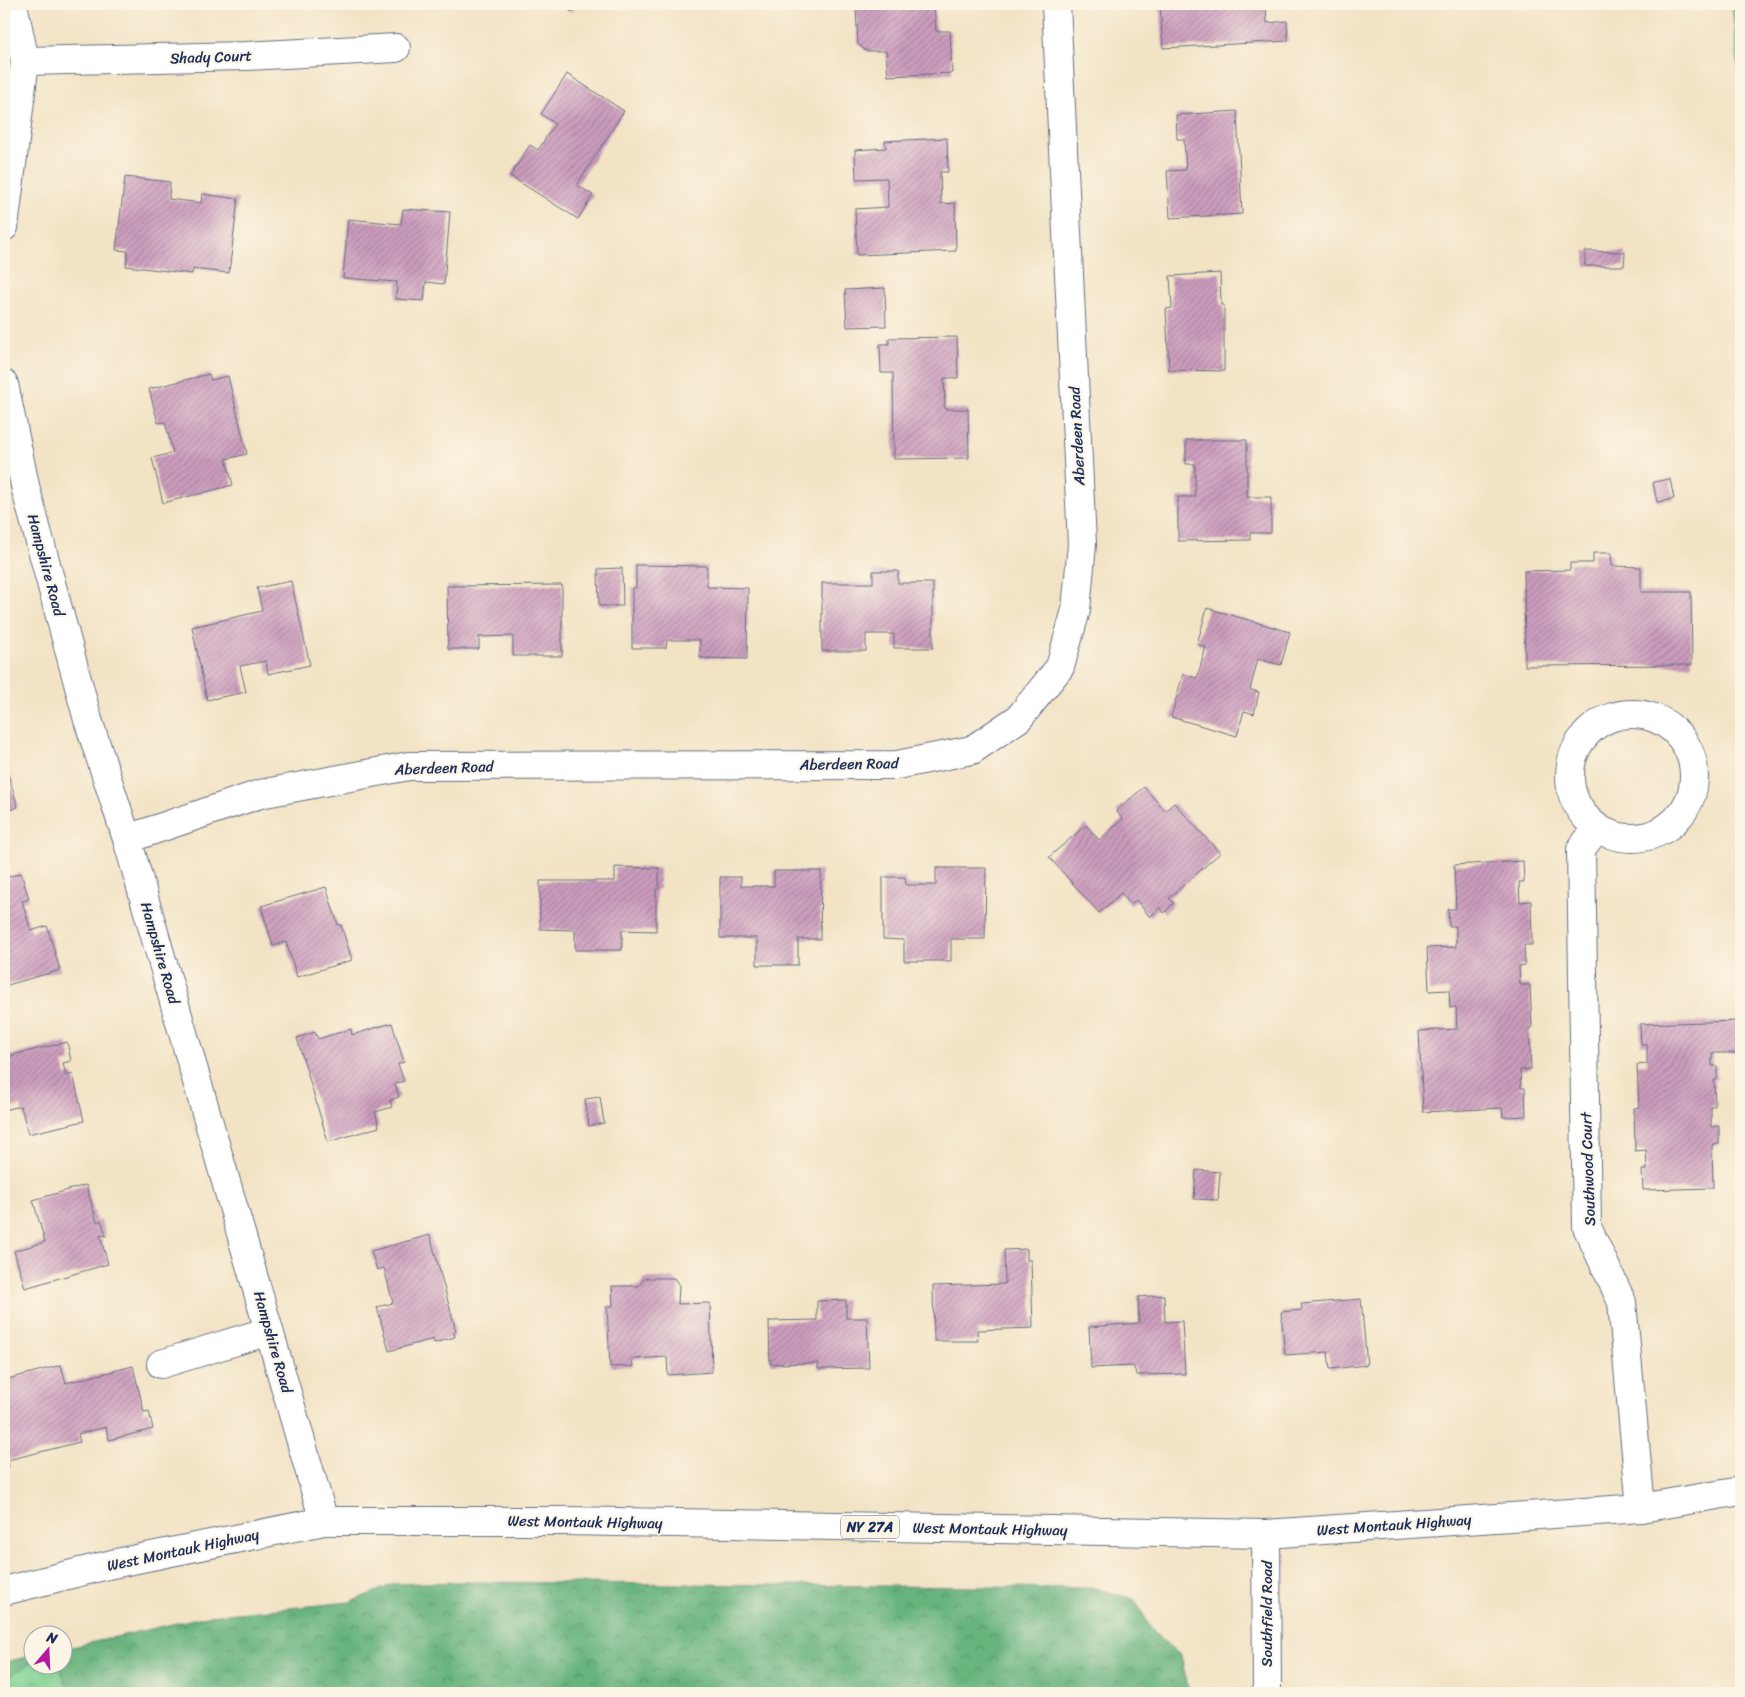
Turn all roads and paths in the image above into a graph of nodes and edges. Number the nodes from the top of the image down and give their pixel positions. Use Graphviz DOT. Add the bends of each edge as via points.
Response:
graph roads {
  1 [pos="13,4"];
  2 [pos="1056,4"];
  3 [pos="396,48"];
  4 [pos="25,61"];
  5 [pos="4,227"];
  6 [pos="4,384"];
  7 [pos="1597,828"];
  8 [pos="126,839"];
  9 [pos="269,1331"];
  10 [pos="162,1364"];
  11 [pos="1741,1491"];
  12 [pos="1641,1508"];
  13 [pos="324,1521"];
  14 [pos="1266,1534"];
  15 [pos="4,1591"];
  16 [pos="1267,1693"];
  1 -- 4 [label="street"];
  2 -- 8 [label="street, Aberdeen Road" via="1082,544 1076,610 1060,666 1019,718 972,750 897,765 409,766 260,794"];
  3 -- 4 [label="street, Shady Court" via="246,56"];
  4 -- 5 [label="street"];
  6 -- 8 [label="street, Hampshire Road" via="26,490 88,720"];
  7 -- 7 [label="street" via="1620,838 1644,837 1667,828 1685,810 1694,788 1694,762 1684,740 1666,723 1643,714 1619,714 1596,723 1579,741 1570,764 1570,788 1580,811"];
  7 -- 12 [label="street, Southwood Court" via="1581,849 1588,1227 1622,1302"];
  8 -- 9 [label="street, Hampshire Road"];
  9 -- 10 [label="street"];
  9 -- 13 [label="street, Hampshire Road"];
  11 -- 12 [label="street, West Montauk Highway / NY 27A"];
  12 -- 14 [label="street, West Montauk Highway / NY 27A"];
  13 -- 14 [label="street, West Montauk Highway / NY 27A" via="564,1521"];
  13 -- 15 [label="street, West Montauk Highway / NY 27A" via="112,1564"];
  14 -- 16 [label="street, Southfield Road"];
}
